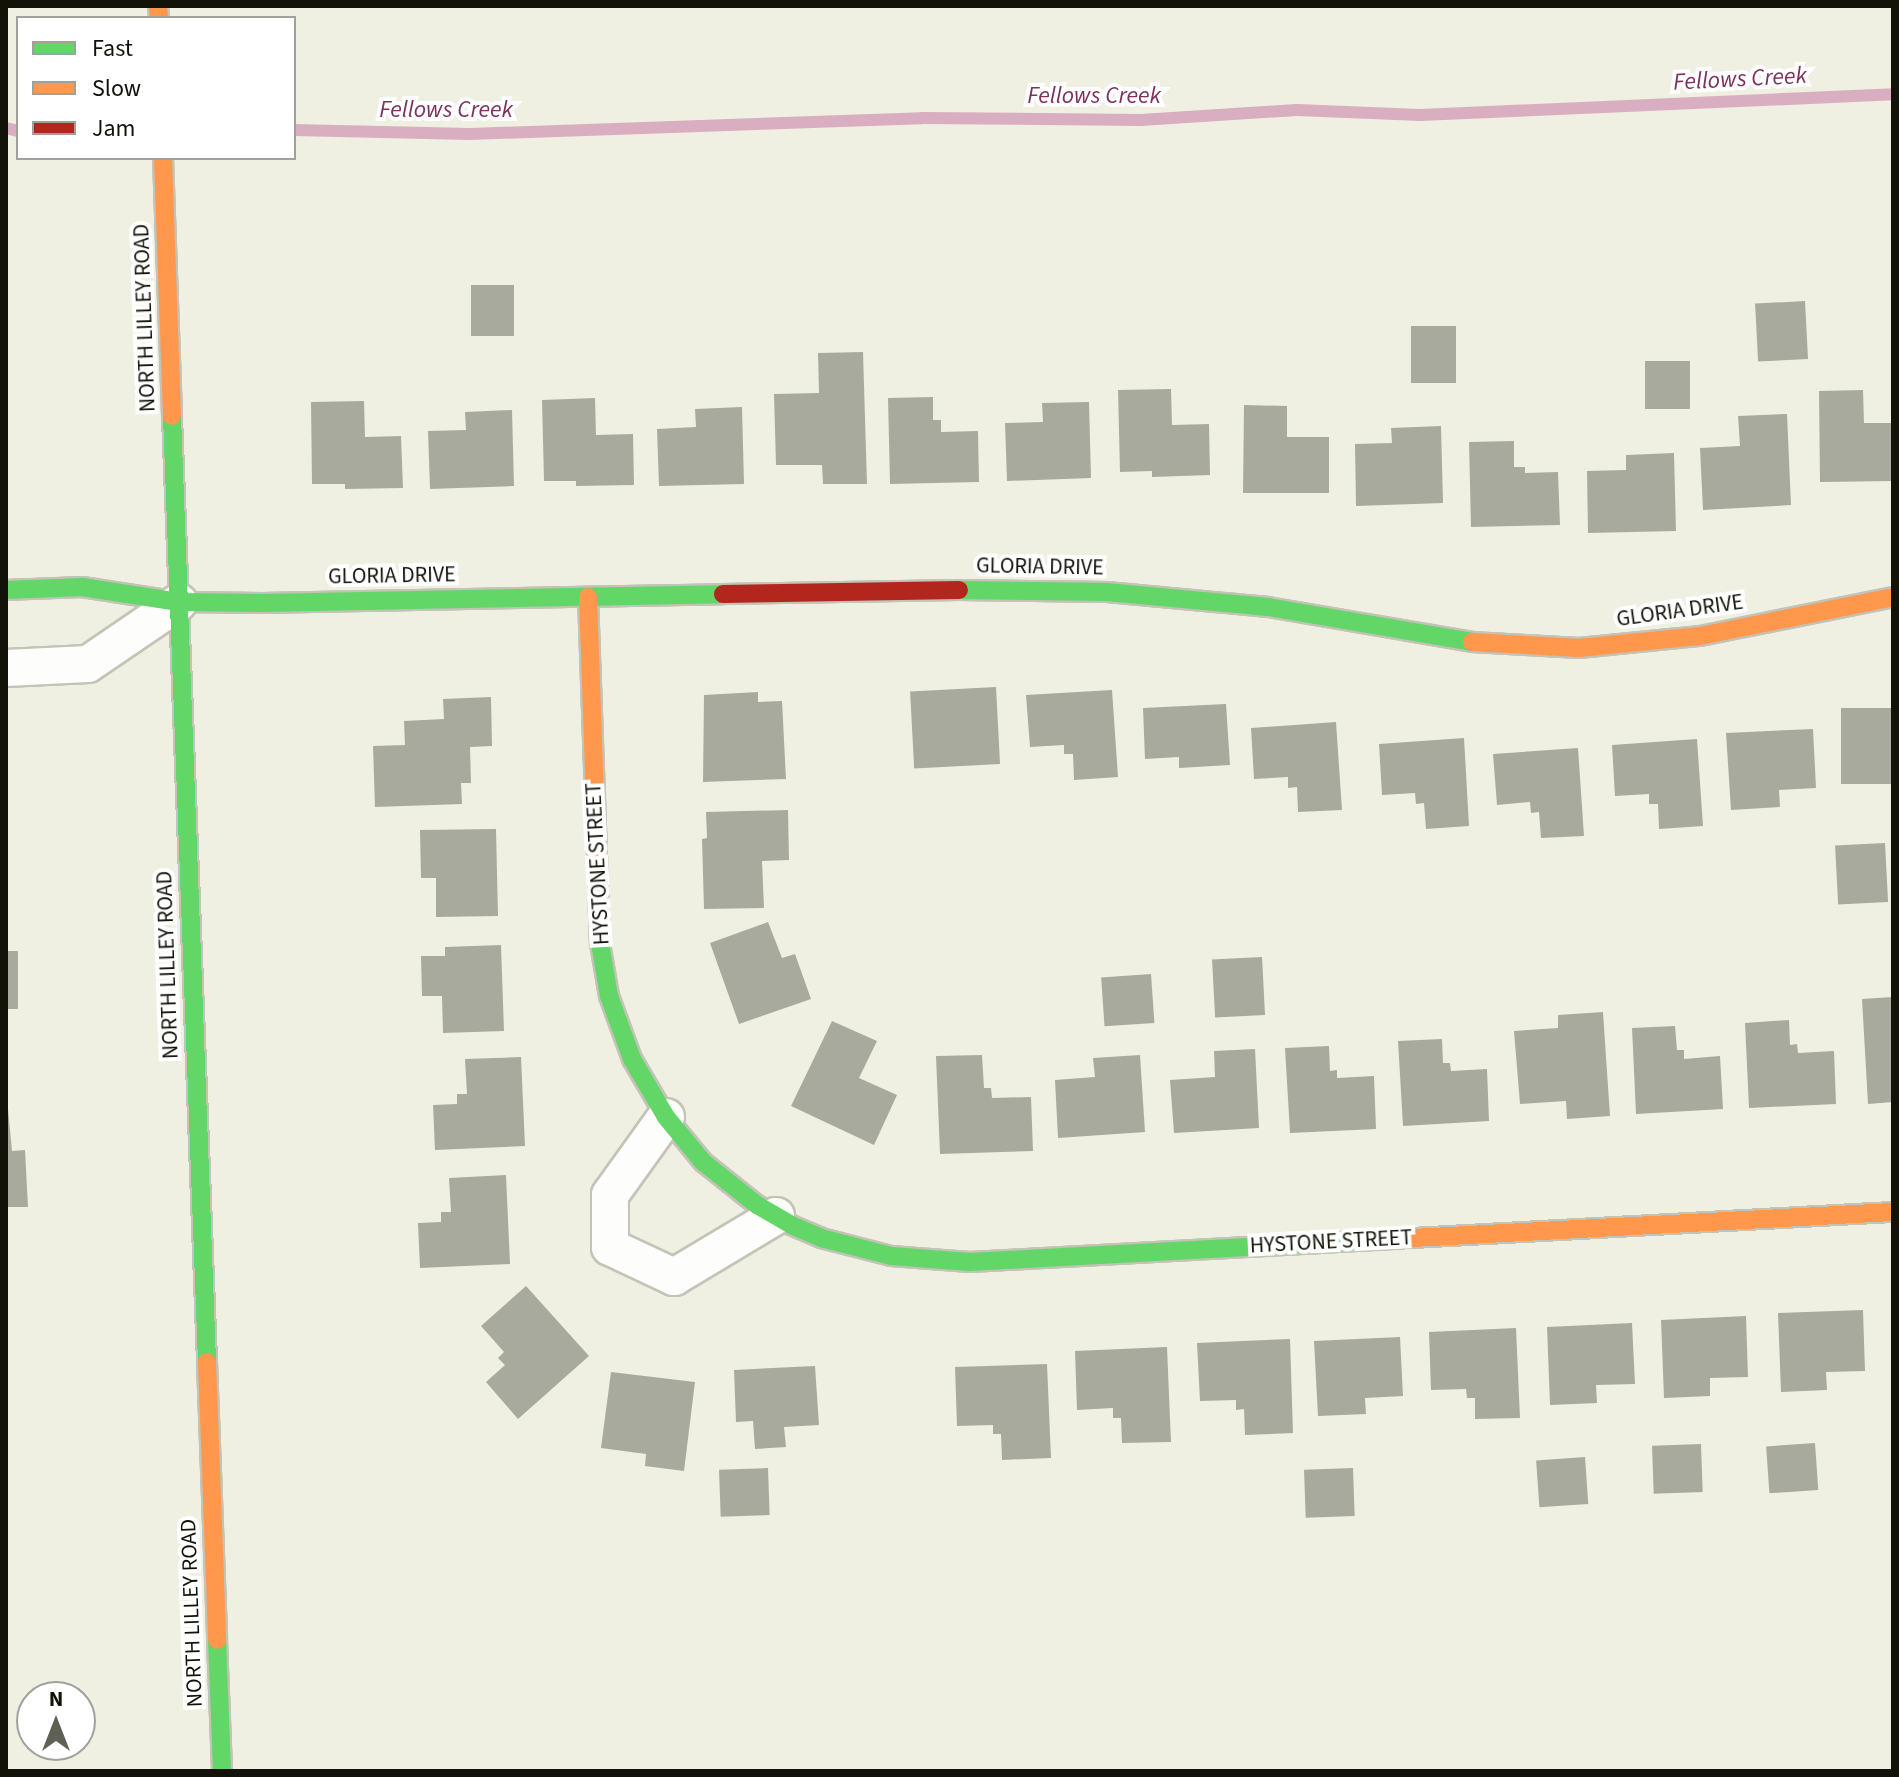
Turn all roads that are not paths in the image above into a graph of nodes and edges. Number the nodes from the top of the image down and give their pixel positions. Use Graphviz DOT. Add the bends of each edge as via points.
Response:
graph roads {
  1 [pos="163,160"];
  2 [pos="6,590"];
  3 [pos="588,597"];
  4 [pos="1893,597"];
  5 [pos="179,602"];
  6 [pos="6,668"];
  7 [pos="666,1117"];
  8 [pos="1893,1212"];
  9 [pos="776,1216"];
  10 [pos="222,1771"];
  1 -- 5 [label="street, NORTH LILLEY ROAD"];
  2 -- 5 [label="street, GLORIA DRIVE" via="82,587"];
  3 -- 4 [label="street, GLORIA DRIVE" via="1107,592 1268,607 1466,642 1579,648 1700,636"];
  3 -- 5 [label="street, GLORIA DRIVE"];
  3 -- 7 [label="street, HYSTONE STREET" via="600,943 609,996 632,1059"];
  5 -- 6 [label="street" via="88,664"];
  5 -- 10 [label="street, NORTH LILLEY ROAD"];
  7 -- 9 [label="street, HYSTONE STREET" via="703,1162"];
  7 -- 9 [label="street" via="610,1195 610,1247 674,1277"];
  8 -- 9 [label="street, HYSTONE STREET" via="970,1262 891,1256 821,1238"];
}
